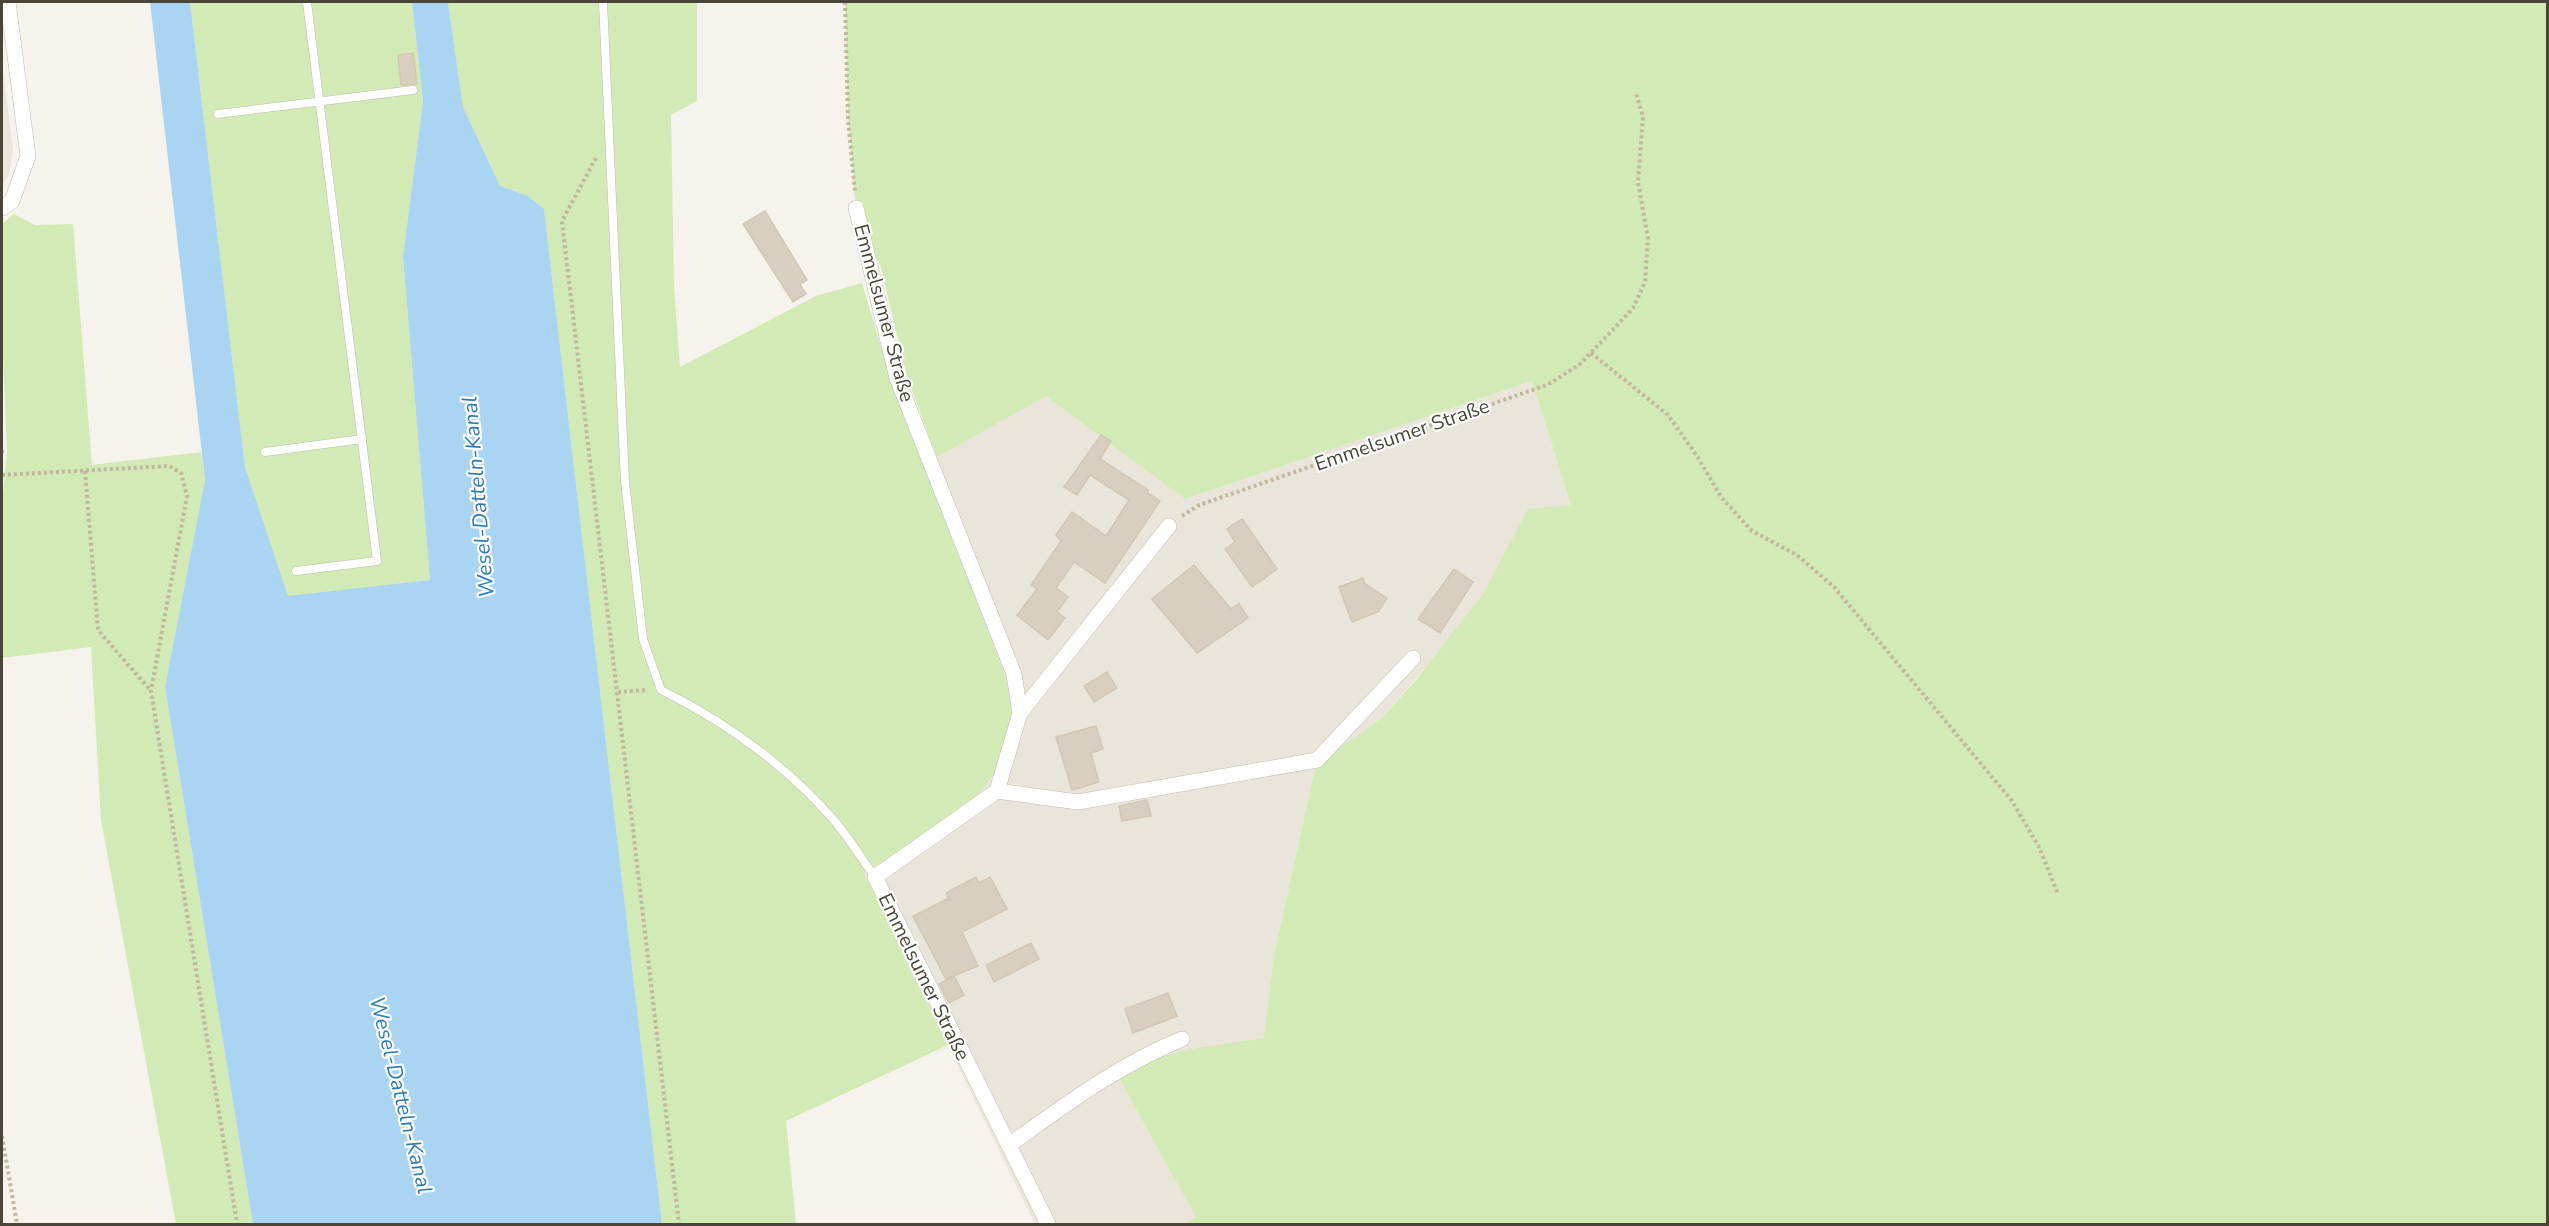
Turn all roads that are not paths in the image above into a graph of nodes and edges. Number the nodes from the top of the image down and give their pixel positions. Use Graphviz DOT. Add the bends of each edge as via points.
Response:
graph roads {
  1 [pos="8,2"];
  2 [pos="308,2"];
  3 [pos="603,2"];
  4 [pos="413,90"];
  5 [pos="320,101"];
  6 [pos="218,114"];
  7 [pos="2,208"];
  8 [pos="856,208"];
  9 [pos="362,439"];
  10 [pos="265,452"];
  11 [pos="1169,526"];
  12 [pos="296,571"];
  13 [pos="1413,658"];
  14 [pos="1020,713"];
  15 [pos="997,791"];
  16 [pos="875,877"];
  17 [pos="1182,1039"];
  18 [pos="1009,1145"];
  19 [pos="1048,1224"];
  1 -- 7 [label="street" via="28,156 12,201"];
  2 -- 5 [label="lane"];
  3 -- 16 [label="lane" via="625,482 643,639 662,690 707,713 778,764 833,819"];
  4 -- 5 [label="lane"];
  5 -- 6 [label="lane"];
  5 -- 9 [label="lane"];
  8 -- 14 [label="street, Emmelsumer Straße" via="897,378 1014,674"];
  9 -- 10 [label="lane"];
  9 -- 12 [label="lane" via="377,561"];
  11 -- 14 [label="street, Emmelsumer Straße"];
  13 -- 15 [label="street" via="1317,760 1078,802"];
  14 -- 15 [label="street, Emmelsumer Straße"];
  15 -- 16 [label="street, Emmelsumer Straße"];
  16 -- 18 [label="street, Emmelsumer Straße"];
  17 -- 18 [label="street" via="1106,1076"];
  18 -- 19 [label="street, Emmelsumer Straße"];
}
